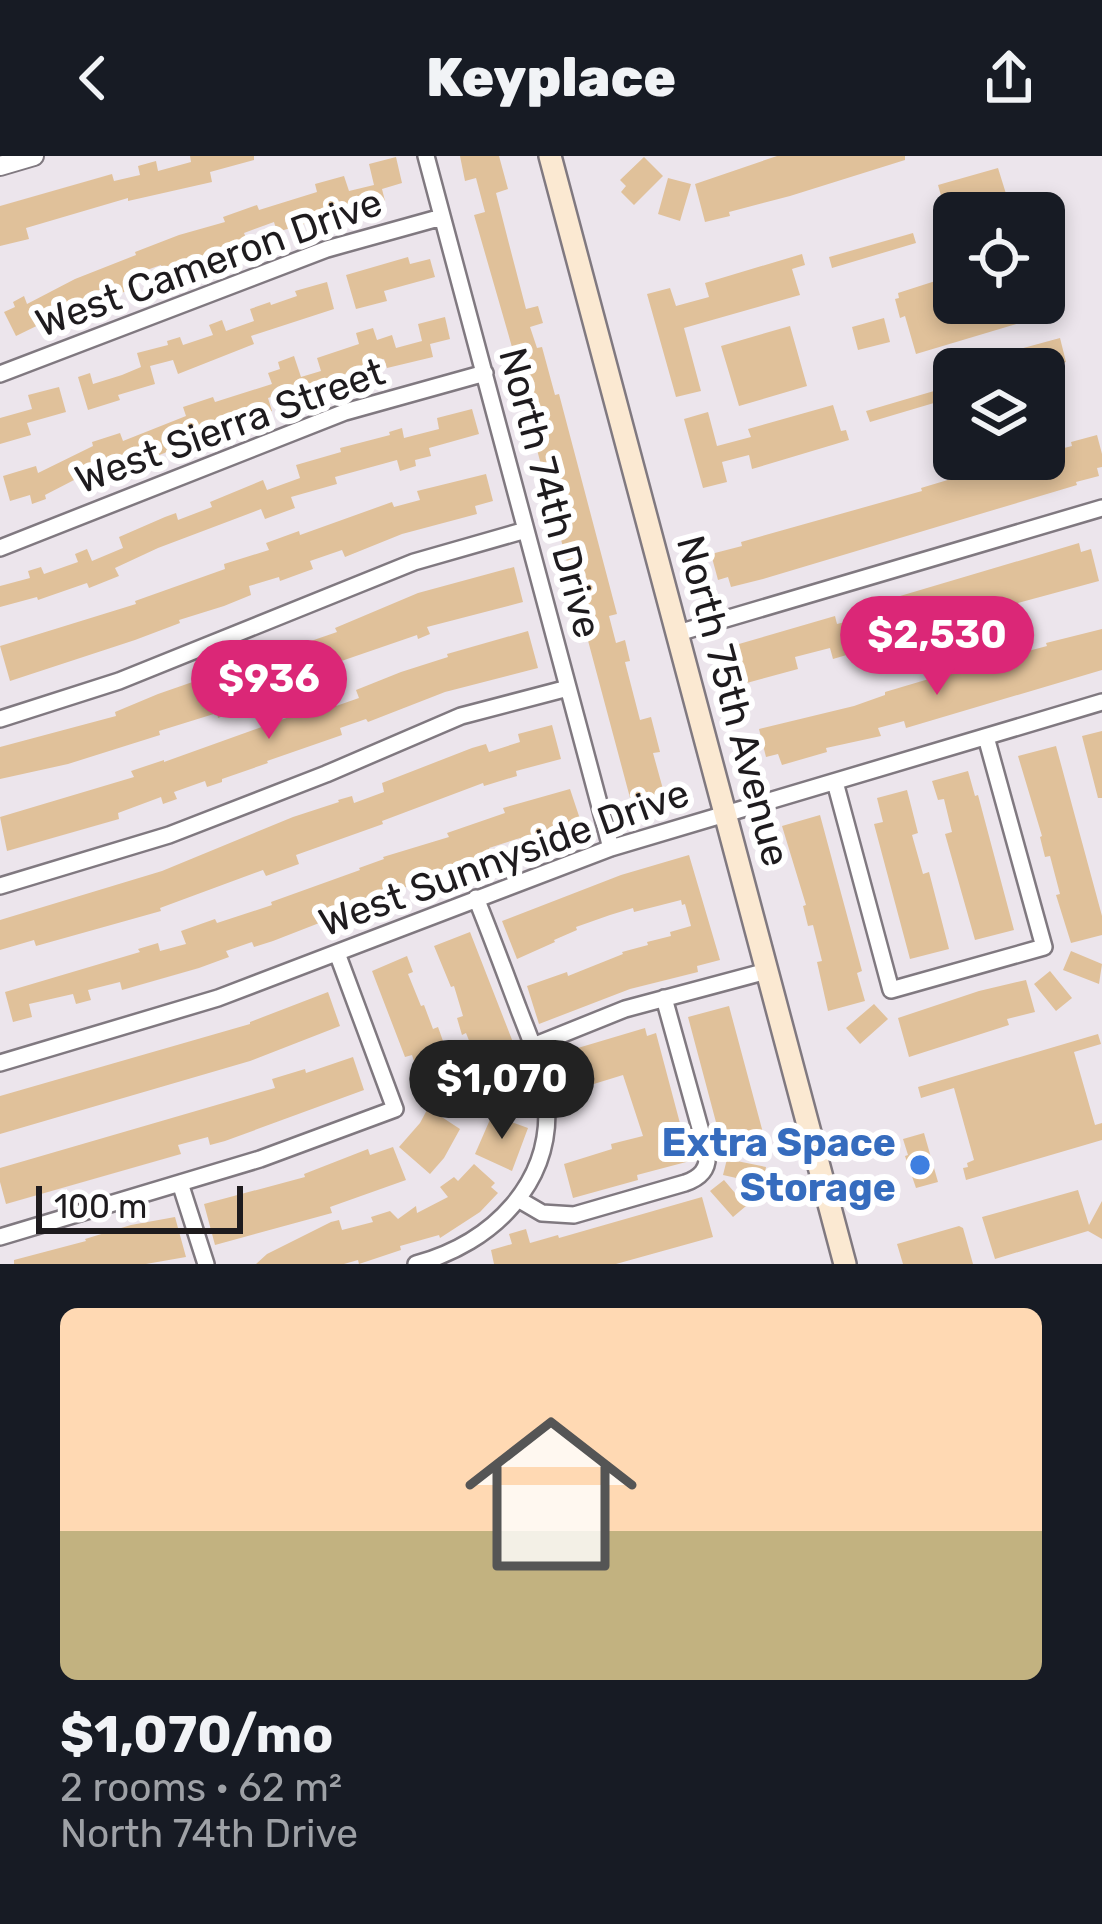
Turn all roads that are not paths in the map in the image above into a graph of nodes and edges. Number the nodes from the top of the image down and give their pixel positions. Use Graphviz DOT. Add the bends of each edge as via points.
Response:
graph roads {
  1 [pos="34,156"];
  2 [pos="426,156"];
  3 [pos="550,156"];
  4 [pos="0,166"];
  5 [pos="442,217"];
  6 [pos="0,374"];
  7 [pos="485,374"];
  8 [pos="1102,508"];
  9 [pos="526,530"];
  10 [pos="0,548"];
  11 [pos="678,633"];
  12 [pos="568,688"];
  13 [pos="1102,702"];
  14 [pos="0,718"];
  15 [pos="986,737"];
  16 [pos="836,782"];
  17 [pos="724,814"];
  18 [pos="611,848"];
  19 [pos="0,886"];
  20 [pos="476,898"];
  21 [pos="337,953"];
  22 [pos="767,971"];
  23 [pos="664,998"];
  24 [pos="533,1046"];
  25 [pos="0,1063"];
  26 [pos="180,1184"];
  27 [pos="518,1199"];
  28 [pos="0,1237"];
  29 [pos="206,1264"];
  30 [pos="416,1264"];
  31 [pos="844,1264"];
  1 -- 4 [label="street"];
  2 -- 5 [label="street, North 74th Drive"];
  3 -- 11 [label="main road, North 75th Avenue"];
  5 -- 6 [label="street, West Cameron Drive" via="327,249"];
  5 -- 7 [label="street, North 74th Drive"];
  7 -- 9 [label="street, North 74th Drive"];
  7 -- 10 [label="street, West Sierra Street" via="345,412"];
  8 -- 11 [label="street"];
  9 -- 12 [label="street, North 74th Drive"];
  9 -- 14 [label="street" via="414,562 119,681"];
  11 -- 17 [label="main road, North 75th Avenue"];
  12 -- 18 [label="street, North 74th Drive"];
  12 -- 19 [label="street" via="460,716 169,835"];
  13 -- 15 [label="street, West Sunnyside Drive"];
  15 -- 16 [label="street, West Sunnyside Drive"];
  15 -- 16 [label="street" via="1044,946 891,990"];
  16 -- 17 [label="street, West Sunnyside Drive"];
  17 -- 18 [label="street, West Sunnyside Drive"];
  17 -- 22 [label="main road, North 75th Avenue"];
  18 -- 20 [label="street, West Sunnyside Drive"];
  20 -- 21 [label="street, West Sunnyside Drive"];
  20 -- 24 [label="street"];
  21 -- 25 [label="street, West Sunnyside Drive"];
  21 -- 26 [label="street" via="395,1109"];
  22 -- 23 [label="street"];
  22 -- 31 [label="main road, North 75th Avenue"];
  23 -- 24 [label="street"];
  23 -- 27 [label="street" via="706,1168 692,1181 574,1215 542,1213"];
  24 -- 27 [label="street" via="547,1116 539,1159"];
  26 -- 28 [label="street"];
  26 -- 29 [label="street"];
  27 -- 30 [label="street" via="473,1240"];
}
